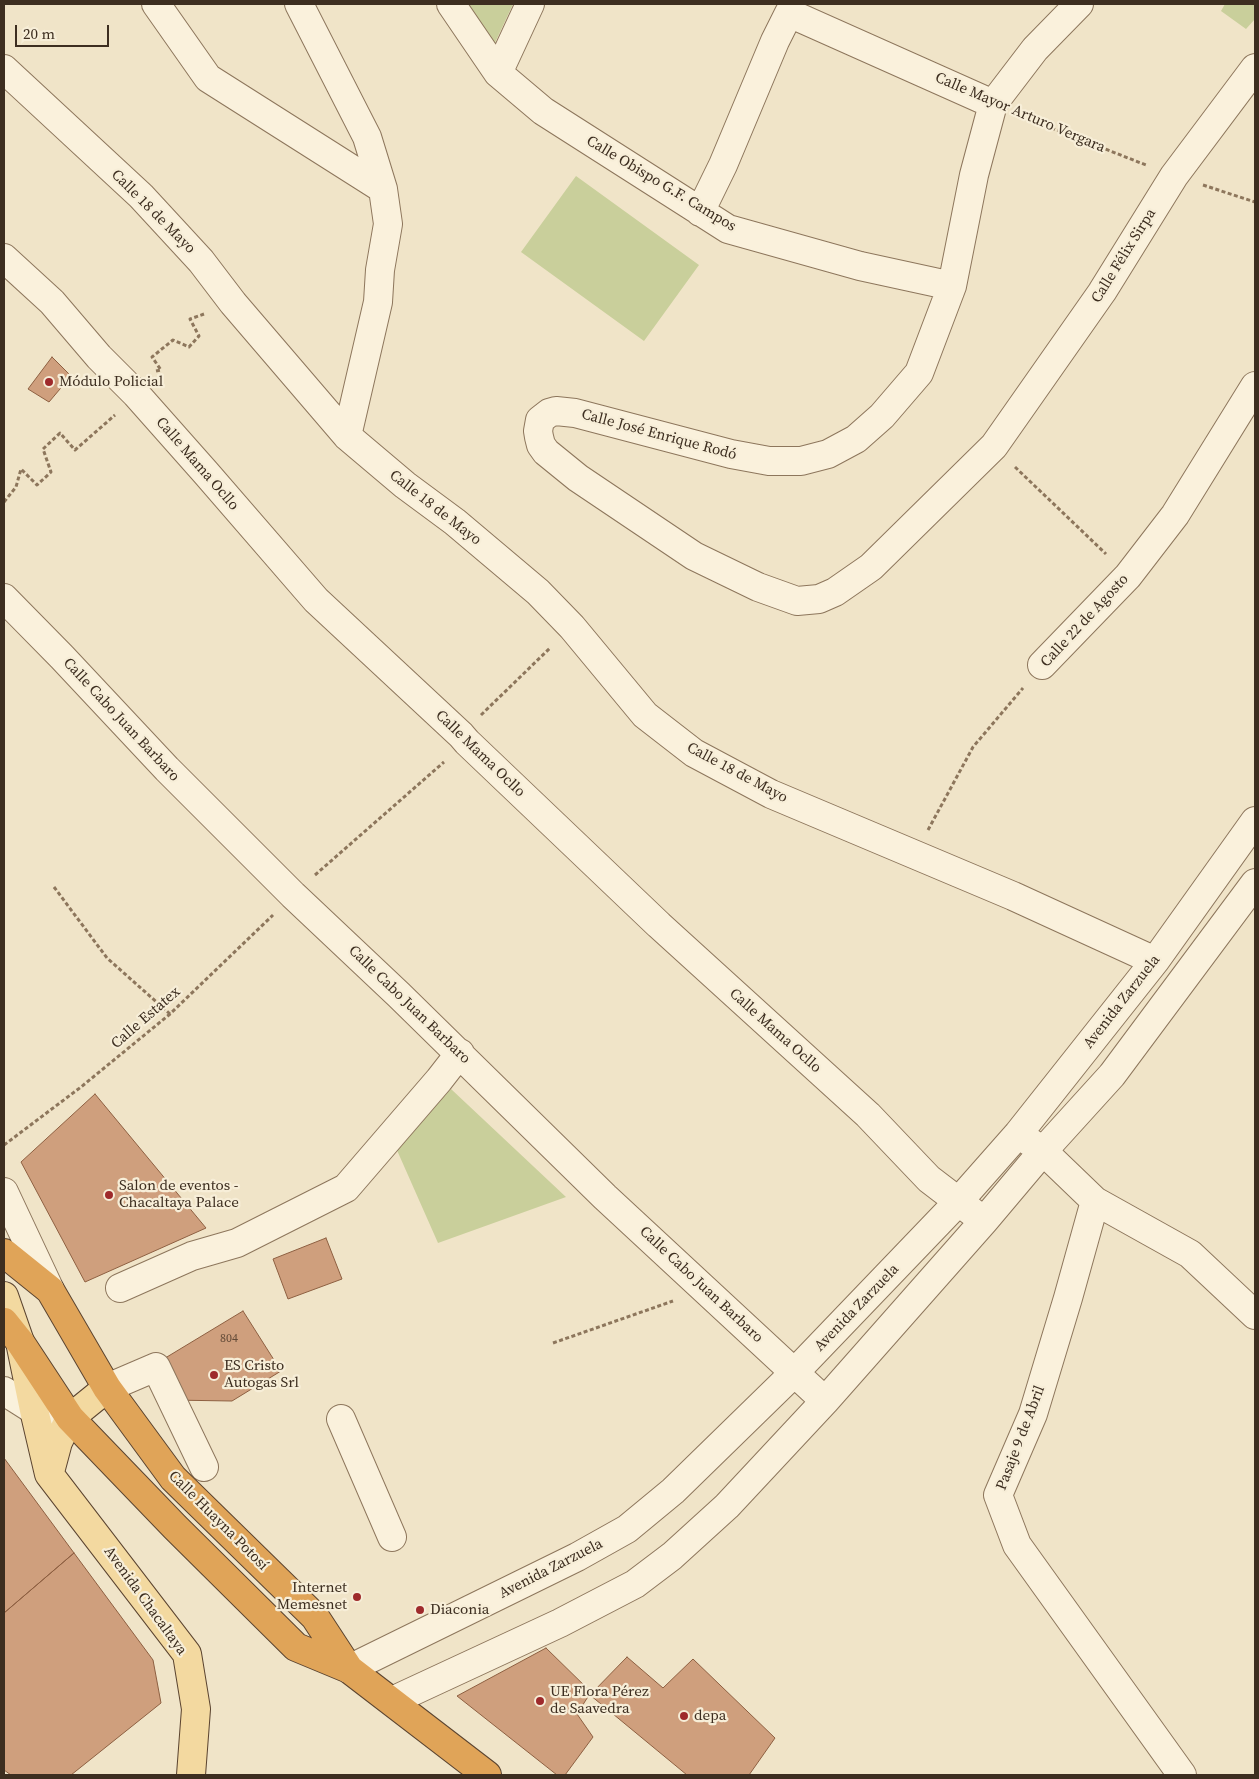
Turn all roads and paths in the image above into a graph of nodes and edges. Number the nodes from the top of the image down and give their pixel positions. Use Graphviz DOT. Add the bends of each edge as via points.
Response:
graph roads {
  1 [pos="156,4"];
  2 [pos="299,4"];
  3 [pos="451,4"];
  4 [pos="530,4"];
  5 [pos="1079,4"];
  6 [pos="1255,68"];
  7 [pos="4,69"];
  8 [pos="498,73"];
  9 [pos="993,104"];
  10 [pos="1174,176"];
  11 [pos="383,189"];
  12 [pos="1255,202"];
  13 [pos="700,212"];
  14 [pos="4,258"];
  15 [pos="952,286"];
  16 [pos="233,303"];
  17 [pos="132,380"];
  18 [pos="1255,386"];
  19 [pos="101,428"];
  20 [pos="347,436"];
  21 [pos="994,446"];
  22 [pos="4,502"];
  23 [pos="1128,576"];
  24 [pos="4,598"];
  25 [pos="572,627"];
  26 [pos="1042,665"];
  27 [pos="464,738"];
  28 [pos="1255,821"];
  29 [pos="915,854"];
  30 [pos="1255,884"];
  31 [pos="54,887"];
  32 [pos="293,894"];
  33 [pos="1155,961"];
  34 [pos="170,1014"];
  35 [pos="460,1053"];
  36 [pos="1018,1134"];
  37 [pos="4,1145"];
  38 [pos="1043,1151"];
  39 [pos="4,1192"];
  40 [pos="1096,1201"];
  41 [pos="958,1202"];
  42 [pos="984,1221"];
  43 [pos="4,1253"];
  44 [pos="120,1288"];
  45 [pos="50,1290"];
  46 [pos="704,1290"];
  47 [pos="4,1296"];
  48 [pos="1255,1315"];
  49 [pos="12,1332"];
  50 [pos="553,1344"];
  51 [pos="794,1373"];
  52 [pos="107,1388"];
  53 [pos="4,1391"];
  54 [pos="825,1401"];
  55 [pos="34,1410"];
  56 [pos="70,1418"];
  57 [pos="341,1419"];
  58 [pos="204,1468"];
  59 [pos="49,1474"];
  60 [pos="392,1537"];
  61 [pos="349,1668"];
  62 [pos="392,1701"];
  63 [pos="191,1775"];
  64 [pos="487,1775"];
  65 [pos="1182,1775"];
  1 -- 11 [label="street" via="208,78"];
  2 -- 11 [label="street" via="367,137"];
  3 -- 8 [label="street, Calle Obispo G.F. Campos"];
  4 -- 8 [label="street"];
  5 -- 9 [label="street, Calle José Enrique Rodó" via="1035,49"];
  6 -- 10 [label="street, Calle Félix Sirpa"];
  7 -- 16 [label="street, Calle 18 de Mayo" via="141,196 201,261"];
  8 -- 13 [label="street, Calle Obispo G.F. Campos" via="543,111"];
  9 -- 10 [label="path, Calle Mayor Arturo Vergara"];
  9 -- 13 [label="street, Calle Mayor Arturo Vergara" via="789,13"];
  9 -- 15 [label="street, Calle José Enrique Rodó" via="974,175"];
  10 -- 12 [label="path, Calle Mayor Arturo Vergara"];
  10 -- 21 [label="street, Calle Félix Sirpa" via="1102,292"];
  11 -- 20 [label="street" via="388,224 378,302"];
  13 -- 15 [label="street, Calle Obispo G.F. Campos" via="728,229 779,244"];
  14 -- 17 [label="street, Calle Mama Ocllo" via="52,302 99,357"];
  15 -- 21 [label="street, Calle José Enrique Rodó" via="919,373 882,416 856,439 828,454 802,461 769,461 566,411 556,411 543,417 539,424 541,445 578,478 694,556 758,587 798,601 819,599 835,592 871,567"];
  16 -- 17 [label="path" via="190,320 199,336 189,346 173,340 152,358 161,370"];
  16 -- 20 [label="street, Calle 18 de Mayo"];
  17 -- 27 [label="street, Calle Mama Ocllo" via="316,600"];
  18 -- 23 [label="street, Calle 22 de Agosto" via="1175,515"];
  19 -- 22 [label="path" via="75,450 60,433 43,449 51,472 37,485 21,470 16,487"];
  20 -- 25 [label="street, Calle 18 de Mayo" via="538,592"];
  21 -- 23 [label="path"];
  23 -- 26 [label="street, Calle 22 de Agosto"];
  24 -- 32 [label="street, Calle Cabo Juan Barbaro" via="167,769"];
  25 -- 27 [label="path, Calle Estatex"];
  25 -- 29 [label="street, Calle 18 de Mayo" via="645,715 694,753 771,794"];
  26 -- 29 [label="path, Calle 22 de Agosto" via="973,747"];
  27 -- 32 [label="path, Calle Estatex"];
  27 -- 41 [label="street, Calle Mama Ocllo" via="672,937 868,1115 929,1179"];
  28 -- 33 [label="street, Avenida Zarzuela"];
  29 -- 33 [label="street, Calle 18 de Mayo"];
  30 -- 38 [label="street" via="1112,1075"];
  31 -- 34 [label="path" via="107,958"];
  32 -- 34 [label="path, Calle Estatex"];
  32 -- 35 [label="street, Calle Cabo Juan Barbaro"];
  33 -- 36 [label="street, Avenida Zarzuela"];
  34 -- 37 [label="path, Calle Estatex"];
  35 -- 44 [label="street" via="346,1188 237,1243 192,1256"];
  35 -- 46 [label="street, Calle Cabo Juan Barbaro"];
  36 -- 38 [label="street"];
  36 -- 41 [label="street, Avenida Zarzuela"];
  38 -- 40 [label="street"];
  38 -- 42 [label="street"];
  39 -- 45 [label="street"];
  40 -- 48 [label="street" via="1190,1254"];
  40 -- 65 [label="street, Pasaje 9 de Abril" via="1033,1414 998,1495 1017,1544"];
  41 -- 42 [label="street, Calle Mama Ocllo"];
  41 -- 51 [label="street, Avenida Zarzuela"];
  42 -- 54 [label="street"];
  43 -- 45 [label="highway"];
  45 -- 52 [label="highway, Calle Huayna Potosí"];
  46 -- 50 [label="path"];
  46 -- 51 [label="street, Calle Cabo Juan Barbaro"];
  47 -- 49 [label="main road, Avenida Chacaltaya"];
  49 -- 55 [label="main road, Avenida Chacaltaya"];
  49 -- 56 [label="highway, Calle Huayna Potosí"];
  51 -- 54 [label="street, Calle Cabo Juan Barbaro"];
  51 -- 61 [label="street, Avenida Zarzuela" via="673,1491 627,1529"];
  52 -- 56 [label="main road"];
  52 -- 58 [label="street" via="156,1367"];
  52 -- 61 [label="highway, Calle Huayna Potosí" via="173,1478 315,1618"];
  53 -- 55 [label="street"];
  54 -- 62 [label="street" via="727,1506 672,1556 635,1584 560,1623"];
  55 -- 56 [label="street"];
  55 -- 59 [label="main road, Avenida Chacaltaya"];
  56 -- 59 [label="main road" via="58,1442"];
  56 -- 61 [label="highway, Calle Huayna Potosí" via="296,1647"];
  57 -- 60 [label="street"];
  59 -- 63 [label="main road, Avenida Chacaltaya" via="187,1654 196,1709"];
  61 -- 62 [label="highway, Calle Huayna Potosí"];
  62 -- 64 [label="highway, Calle Huayna Potosí"];
}
